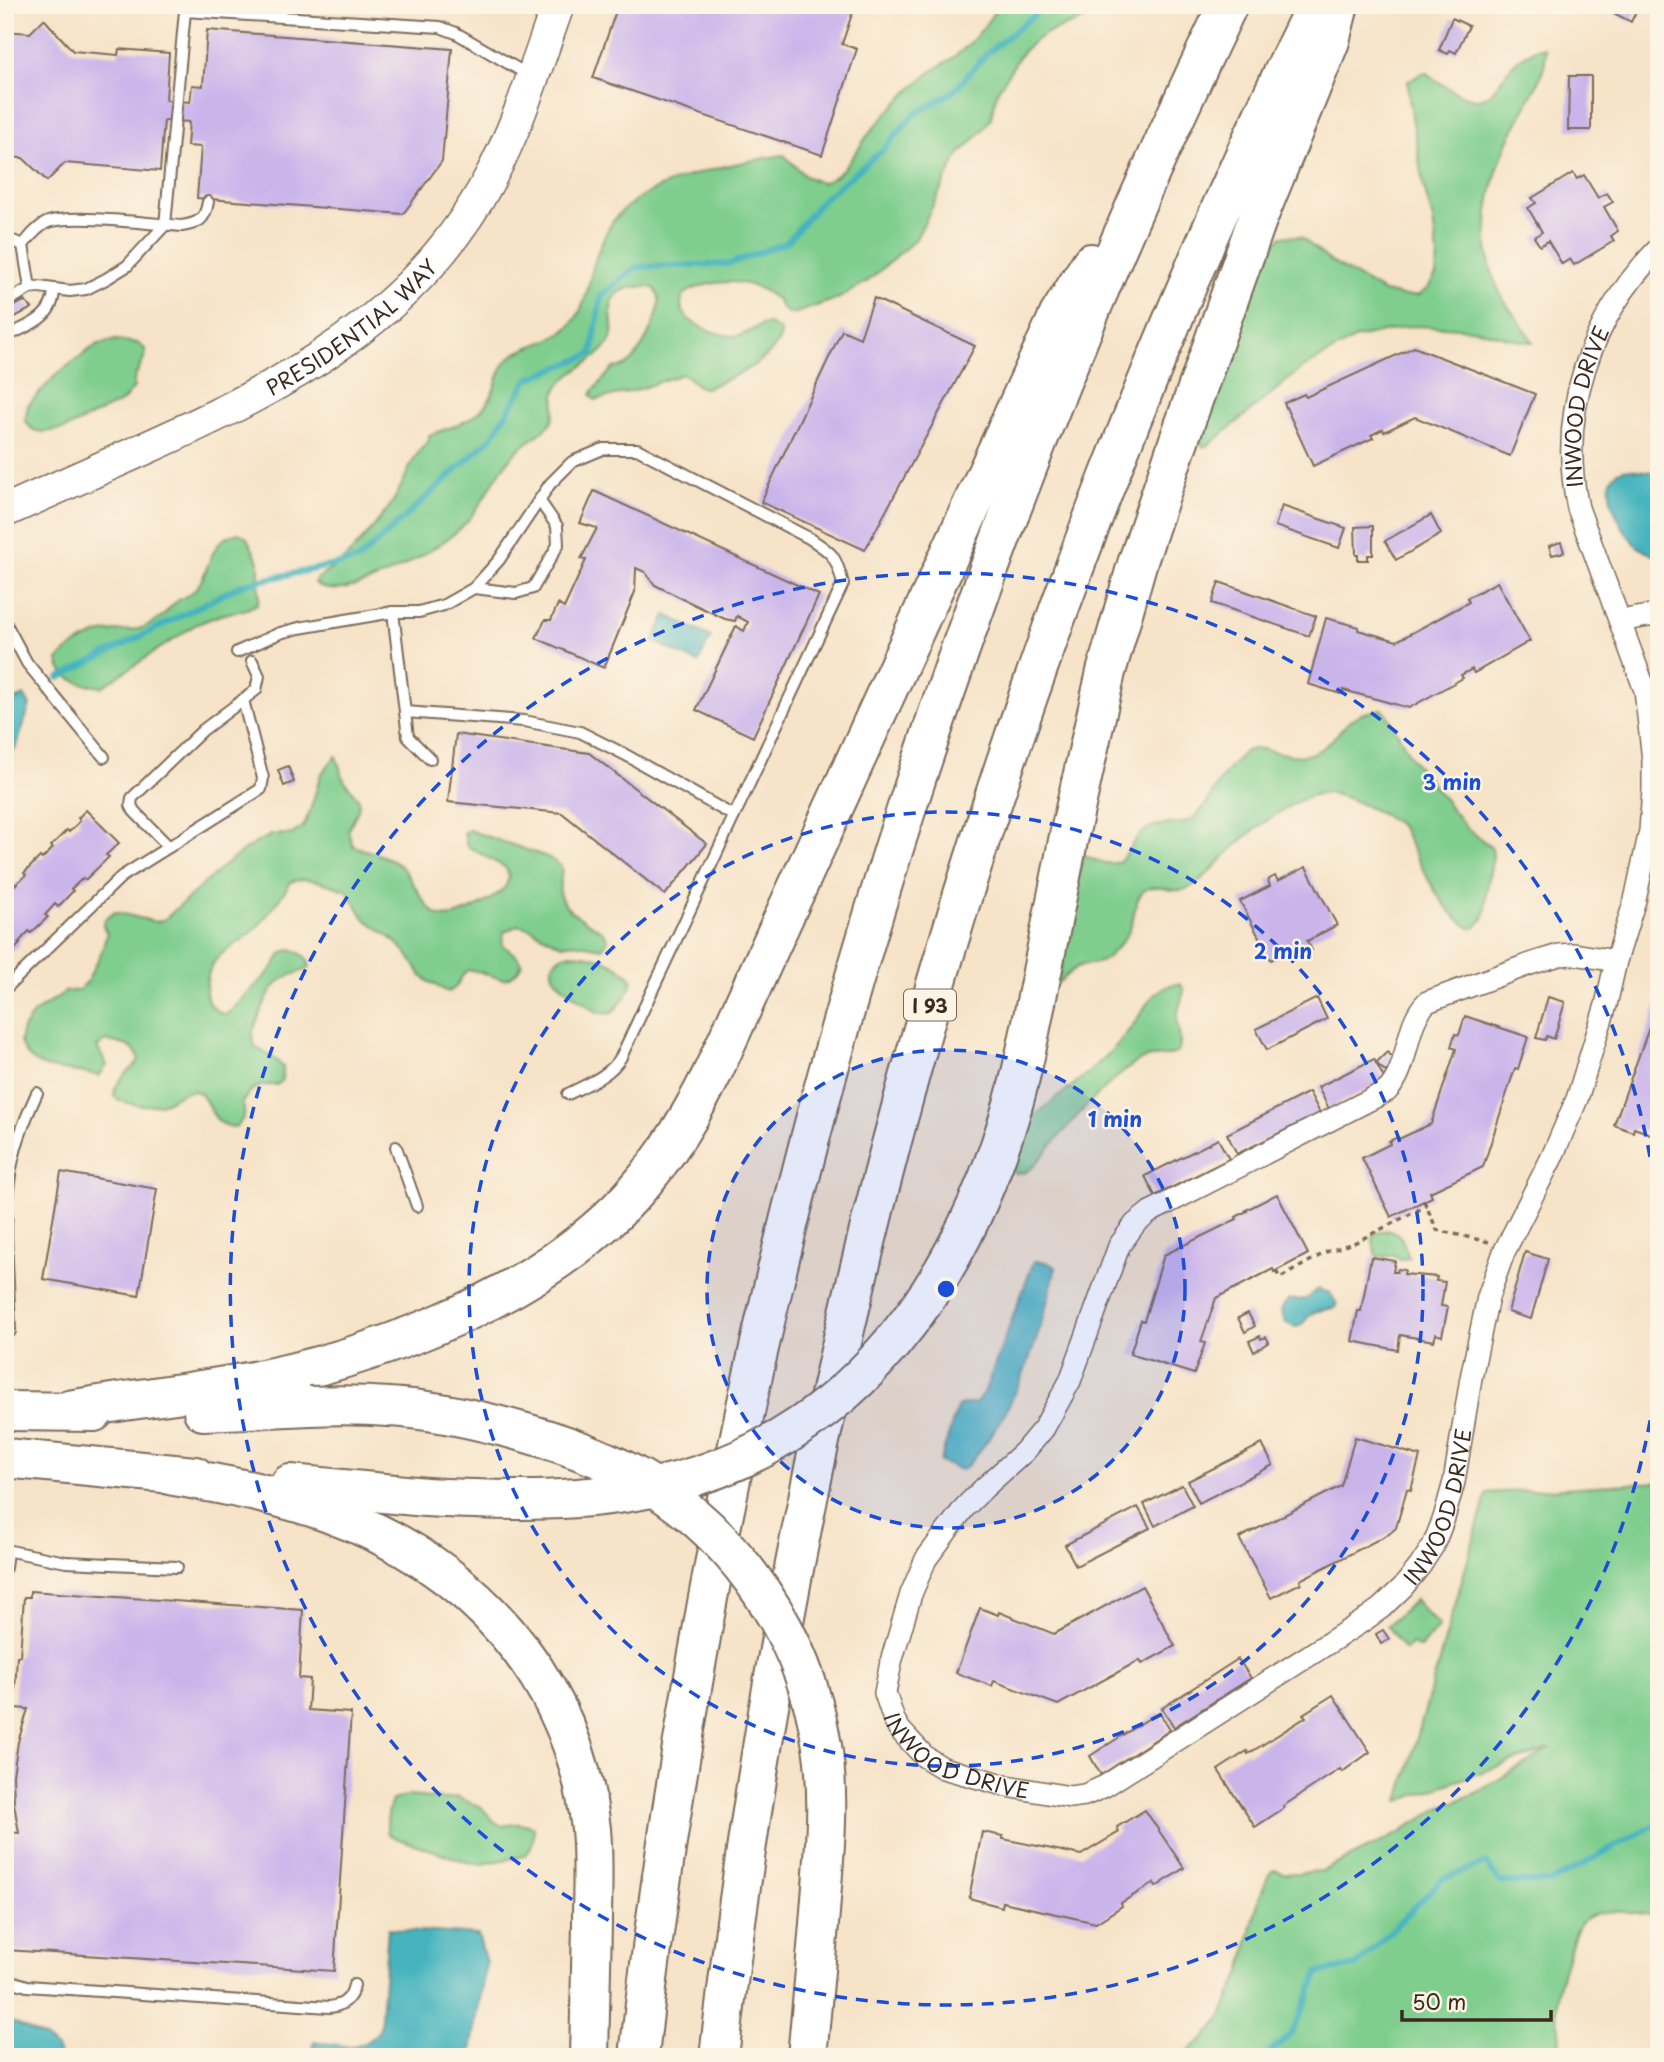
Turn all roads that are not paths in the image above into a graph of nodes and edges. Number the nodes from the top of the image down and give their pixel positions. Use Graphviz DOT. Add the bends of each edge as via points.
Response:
graph roads {
  1 [pos="558,5"];
  2 [pos="1227,5"];
  3 [pos="1316,5"];
  4 [pos="1339,5"];
  5 [pos="532,77"];
  6 [pos="1155,161"];
  7 [pos="208,202"];
  8 [pos="165,225"];
  9 [pos="5,238"];
  10 [pos="23,245"];
  11 [pos="1659,248"];
  12 [pos="30,288"];
  13 [pos="54,293"];
  14 [pos="5,303"];
  15 [pos="5,337"];
  16 [pos="539,500"];
  17 [pos="5,511"];
  18 [pos="474,588"];
  19 [pos="393,612"];
  20 [pos="1659,616"];
  21 [pos="1620,621"];
  22 [pos="5,622"];
  23 [pos="237,652"];
  24 [pos="252,662"];
  25 [pos="1652,687"];
  26 [pos="243,700"];
  27 [pos="405,712"];
  28 [pos="104,757"];
  29 [pos="430,760"];
  30 [pos="734,816"];
  31 [pos="169,847"];
  32 [pos="1616,961"];
  33 [pos="5,989"];
  34 [pos="37,1093"];
  35 [pos="568,1094"];
  36 [pos="396,1147"];
  37 [pos="417,1206"];
  38 [pos="10,1331"];
  39 [pos="69,1410"];
  40 [pos="5,1411"];
  41 [pos="5,1458"];
  42 [pos="170,1475"];
  43 [pos="6,1550"];
  44 [pos="177,1567"];
  45 [pos="5,1569"];
  46 [pos="5,1979"];
  47 [pos="354,1985"];
  48 [pos="589,2057"];
  49 [pos="639,2057"];
  50 [pos="719,2057"];
  51 [pos="807,2057"];
  1 -- 5 [label="street, PRESIDENTIAL WAY"];
  2 -- 6 [label="highway"];
  3 -- 50 [label="highway, I 93" via="1198,261 1112,470 1018,727 931,1001 857,1278 800,1536 769,1700"];
  4 -- 42 [label="highway, bridge" via="1229,299 1137,564 1106,672 1020,1075 993,1164 963,1235 914,1317 848,1388 789,1432 724,1466 663,1485 549,1500 426,1497"];
  5 -- 8 [label="lane" via="440,27 184,11"];
  5 -- 17 [label="street, PRESIDENTIAL WAY" via="507,143 475,205 425,268 359,330 251,399"];
  6 -- 39 [label="highway" via="1059,315 711,1076 678,1137 632,1196 553,1262 500,1294 416,1333 291,1373"];
  6 -- 49 [label="highway" via="1070,361 965,636 890,862 822,1096 763,1328 718,1541 668,1828"];
  7 -- 8 [label="lane" via="206,214 195,224"];
  8 -- 10 [label="lane" via="53,220"];
  8 -- 13 [label="lane" via="127,266 106,279 86,289"];
  9 -- 10 [label="lane"];
  10 -- 12 [label="lane"];
  11 -- 21 [label="street, INWOOD DRIVE" via="1627,283 1597,334 1581,382 1573,428 1578,508"];
  12 -- 13 [label="lane"];
  12 -- 14 [label="lane"];
  13 -- 15 [label="lane" via="46,314"];
  16 -- 18 [label="lane"];
  16 -- 18 [label="lane" via="556,526 558,545 533,588 516,593"];
  16 -- 30 [label="lane" via="572,462 603,449 637,449 830,551 843,584"];
  18 -- 19 [label="lane" via="444,605 419,612"];
  19 -- 23 [label="lane" via="280,633"];
  19 -- 27 [label="lane"];
  20 -- 21 [label="street"];
  21 -- 25 [label="street, INWOOD DRIVE"];
  22 -- 28 [label="lane" via="27,663"];
  24 -- 26 [label="lane" via="259,682"];
  25 -- 32 [label="street, INWOOD DRIVE" via="1652,814 1643,869"];
  26 -- 31 [label="lane" via="262,787"];
  26 -- 31 [label="lane" via="133,796 133,809"];
  27 -- 29 [label="lane" via="408,737"];
  27 -- 30 [label="lane" via="524,721 580,732"];
  30 -- 35 [label="lane" via="616,1066"];
  31 -- 33 [label="lane" via="121,877"];
  32 -- 32 [label="street, INWOOD DRIVE" via="1559,955 1427,1002 1416,1018 1401,1071 1387,1091 1150,1212 1135,1224 1114,1258 1074,1372 1044,1428 965,1507 917,1577 885,1693 900,1730 925,1757 943,1769 1039,1793 1086,1795 1363,1621 1403,1587 1433,1546 1444,1518 1488,1297 1507,1246 1570,1116"];
  34 -- 38 [label="lane" via="10,1175"];
  36 -- 37 [label="lane"];
  39 -- 40 [label="highway"];
  39 -- 51 [label="highway, bridge" via="139,1414 310,1406 389,1407 446,1414 522,1431 585,1452 676,1502 747,1572 779,1620 809,1690 826,1791"];
  41 -- 42 [label="highway"];
  42 -- 48 [label="highway" via="303,1504 394,1541 469,1593 525,1656 566,1734 590,1827"];
  43 -- 44 [label="lane" via="66,1562"];
  43 -- 45 [label="lane"];
  46 -- 47 [label="lane" via="27,1986 329,2007 346,2001"];
}
